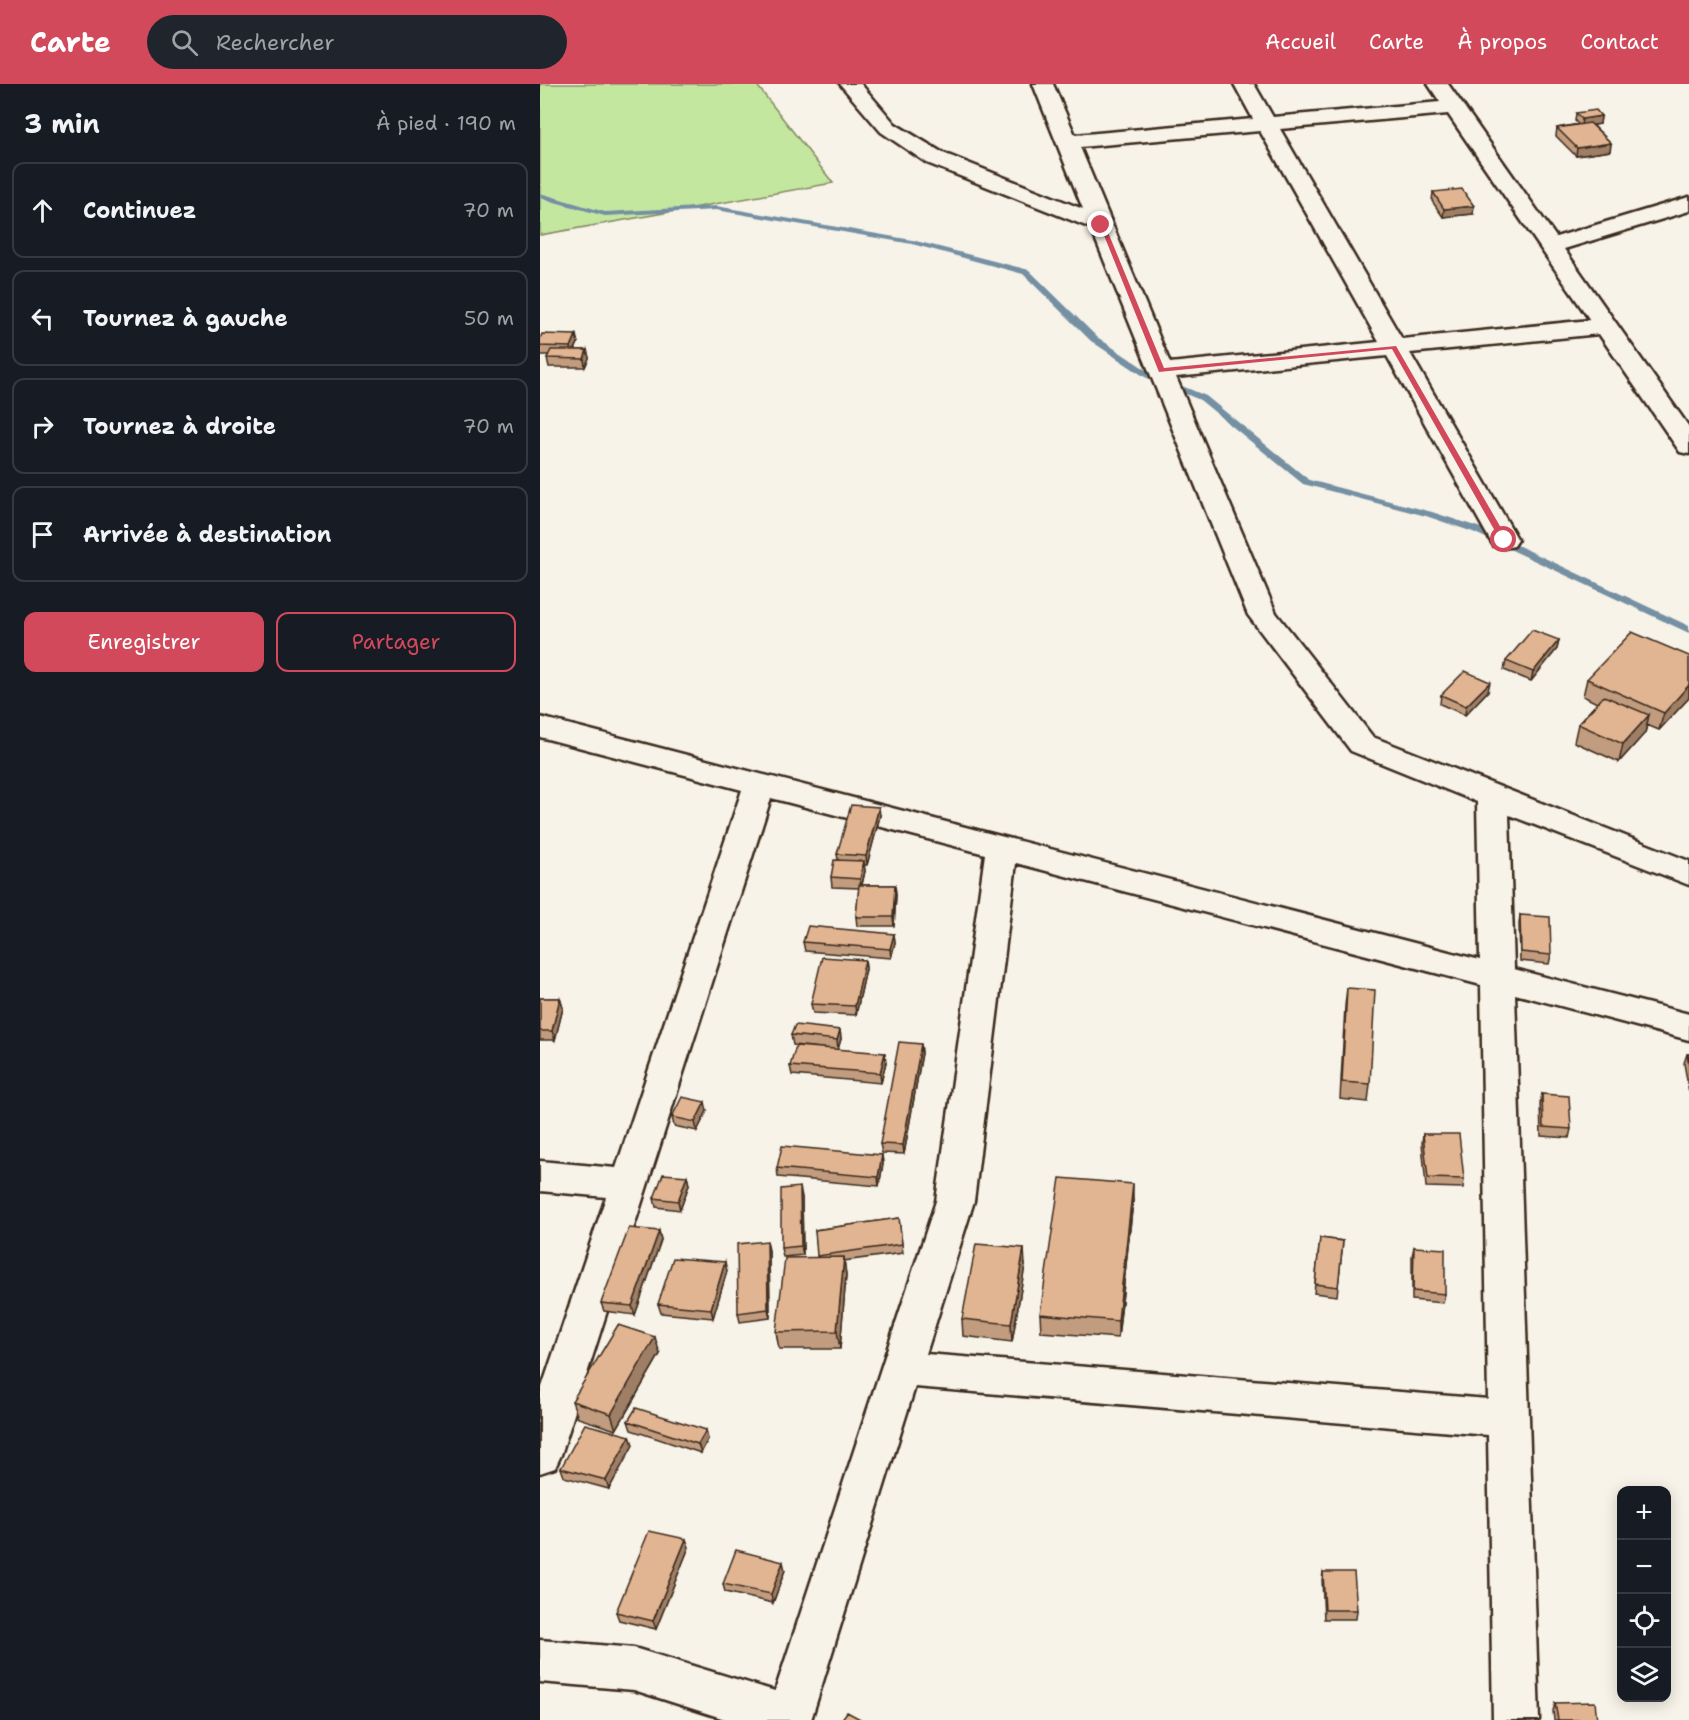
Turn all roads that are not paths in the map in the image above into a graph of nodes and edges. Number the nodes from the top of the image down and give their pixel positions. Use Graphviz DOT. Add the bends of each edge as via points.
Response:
graph roads {
  1 [pos="850,84"];
  2 [pos="1044,84"];
  3 [pos="1244,84"];
  4 [pos="1438,84"];
  5 [pos="1454,107"];
  6 [pos="1267,124"];
  7 [pos="1067,142"];
  8 [pos="1689,204"];
  9 [pos="1101,225"];
  10 [pos="1550,246"];
  11 [pos="1606,326"];
  12 [pos="1394,347"];
  13 [pos="1161,370"];
  14 [pos="1689,446"];
  15 [pos="1504,540"];
  16 [pos="540,727"];
  17 [pos="760,784"];
  18 [pos="1493,796"];
  19 [pos="1002,848"];
  20 [pos="1689,874"];
  21 [pos="1498,977"];
  22 [pos="1689,1027"];
  23 [pos="540,1176"];
  24 [pos="630,1184"];
  25 [pos="902,1369"];
  26 [pos="1509,1419"];
  27 [pos="540,1455"];
  28 [pos="540,1661"];
  29 [pos="789,1718"];
  30 [pos="1516,1720"];
  1 -- 9 [label="street" via="888,128 934,158"];
  2 -- 7 [label="street"];
  3 -- 6 [label="street"];
  4 -- 5 [label="street"];
  5 -- 6 [label="street"];
  5 -- 10 [label="street"];
  6 -- 7 [label="street"];
  6 -- 12 [label="street"];
  7 -- 9 [label="street"];
  8 -- 10 [label="street"];
  9 -- 13 [label="street"];
  10 -- 11 [label="street"];
  11 -- 12 [label="street"];
  11 -- 14 [label="street"];
  12 -- 13 [label="street"];
  12 -- 15 [label="street"];
  13 -- 18 [label="street" via="1262,615 1354,734 1362,744"];
  16 -- 17 [label="street"];
  17 -- 19 [label="street"];
  17 -- 24 [label="street"];
  18 -- 20 [label="street"];
  18 -- 21 [label="street"];
  19 -- 21 [label="street"];
  19 -- 25 [label="street" via="956,1201"];
  21 -- 22 [label="street"];
  21 -- 26 [label="street"];
  23 -- 24 [label="street"];
  24 -- 27 [label="street"];
  25 -- 26 [label="street"];
  25 -- 29 [label="street"];
  26 -- 30 [label="street"];
  28 -- 29 [label="street" via="634,1669"];
}
